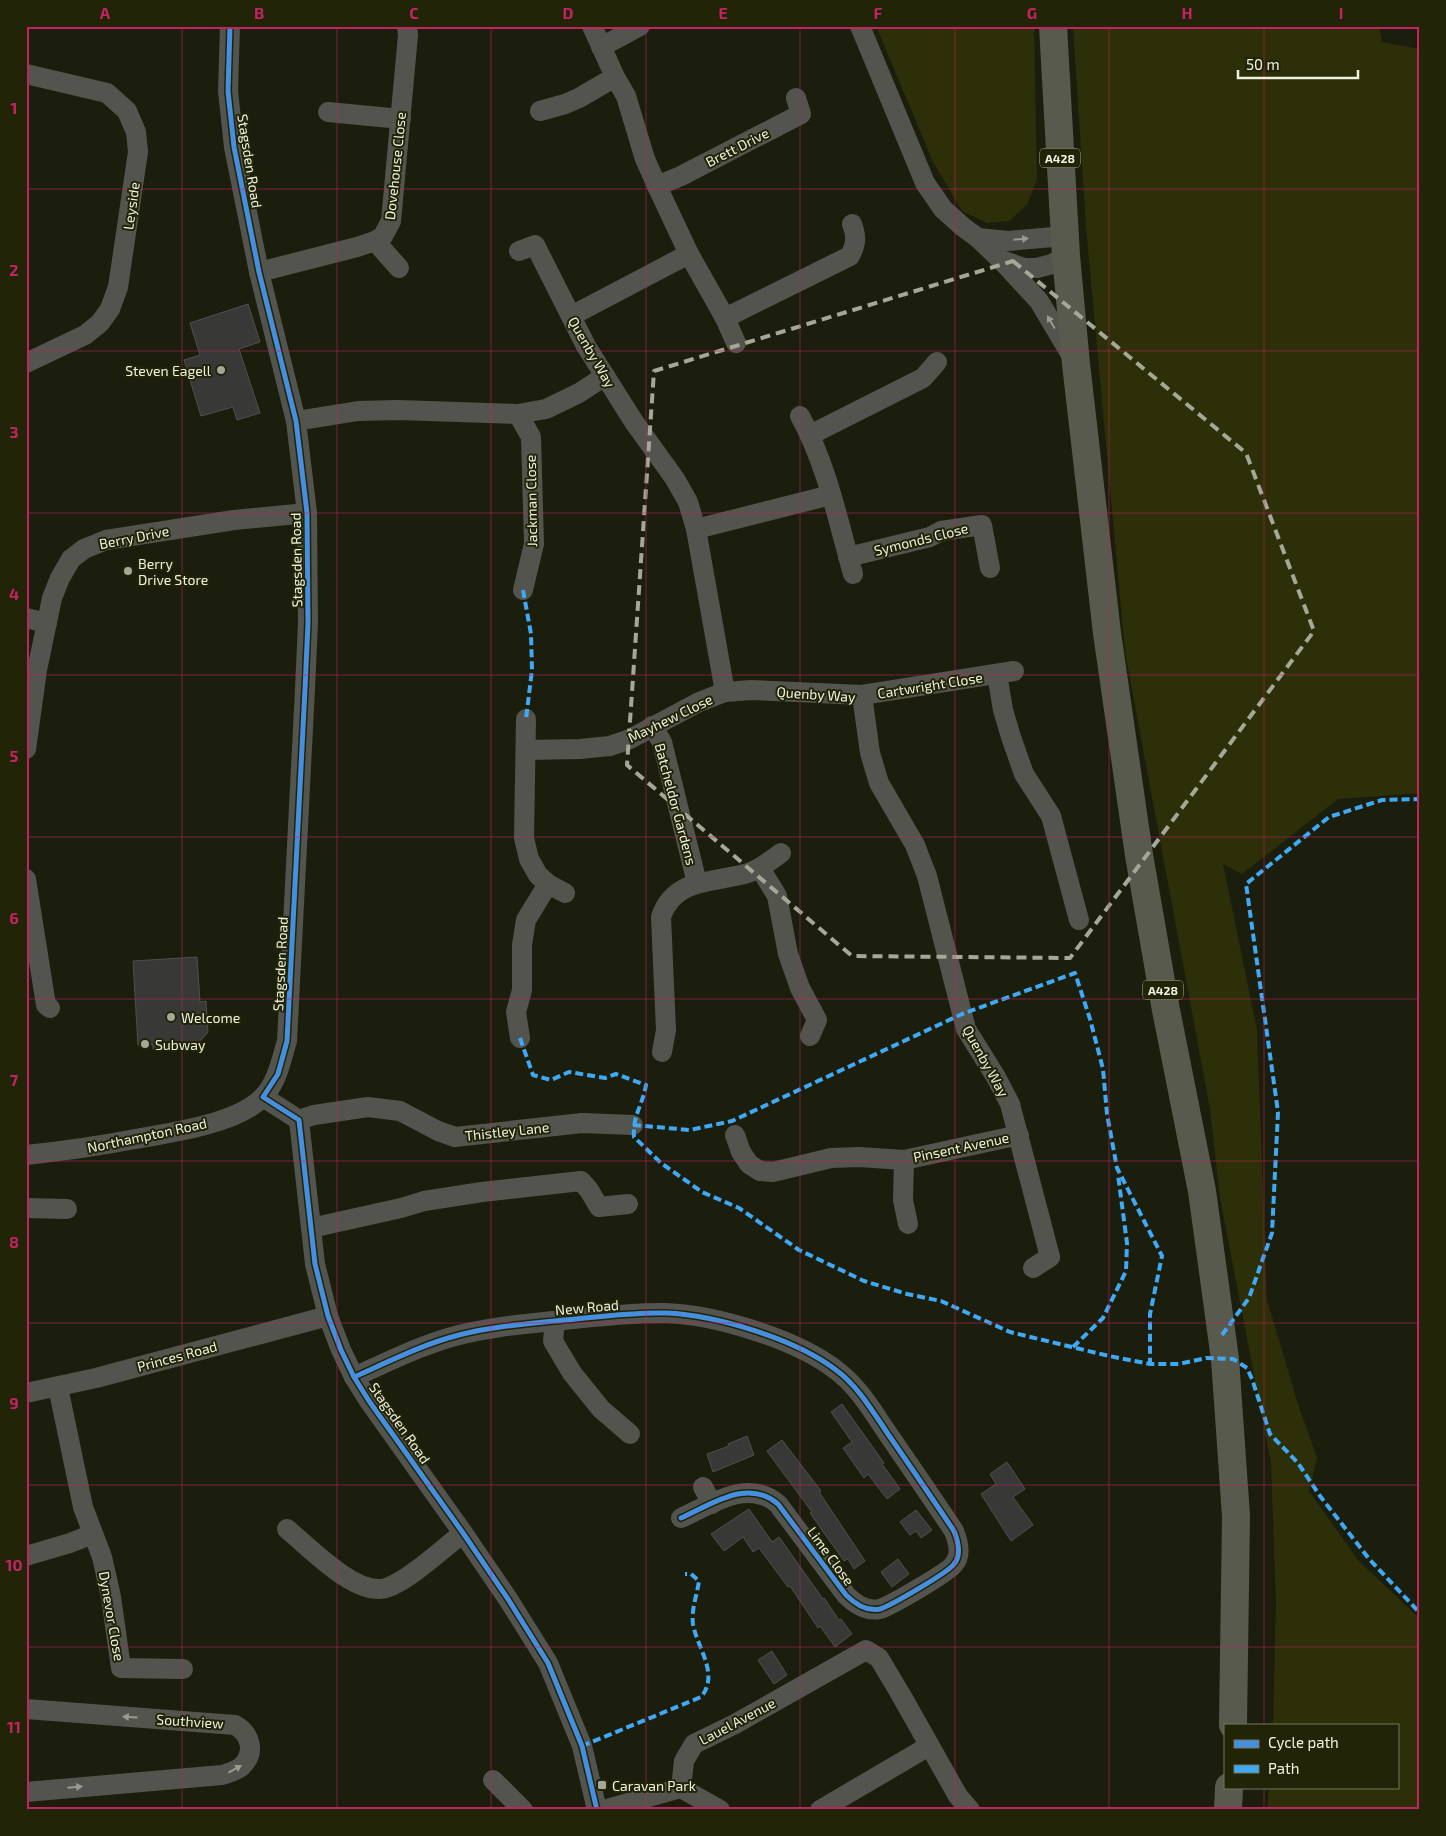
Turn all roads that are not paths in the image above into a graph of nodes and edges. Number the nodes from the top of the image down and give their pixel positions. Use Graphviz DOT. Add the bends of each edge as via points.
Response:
graph roads {
  1 [pos="230,26"];
  2 [pos="406,26"];
  3 [pos="592,26"];
  4 [pos="640,26"];
  5 [pos="860,26"];
  6 [pos="1053,26"];
  7 [pos="601,47"];
  8 [pos="26,74"];
  9 [pos="615,77"];
  10 [pos="796,98"];
  11 [pos="540,111"];
  12 [pos="328,112"];
  13 [pos="400,119"];
  14 [pos="657,186"];
  15 [pos="852,224"];
  16 [pos="978,238"];
  17 [pos="375,241"];
  18 [pos="1065,246"];
  19 [pos="520,251"];
  20 [pos="689,254"];
  21 [pos="1001,260"];
  22 [pos="398,268"];
  23 [pos="259,272"];
  24 [pos="571,316"];
  25 [pos="725,318"];
  26 [pos="736,343"];
  27 [pos="939,361"];
  28 [pos="26,362"];
  29 [pos="1076,364"];
  30 [pos="605,376"];
  31 [pos="518,414"];
  32 [pos="800,416"];
  33 [pos="296,420"];
  34 [pos="810,435"];
  35 [pos="831,494"];
  36 [pos="306,513"];
  37 [pos="696,529"];
  38 [pos="990,568"];
  39 [pos="523,590"];
  40 [pos="26,618"];
  41 [pos="47,622"];
  42 [pos="724,692"];
  43 [pos="862,696"];
  44 [pos="526,719"];
  45 [pos="652,726"];
  46 [pos="26,750"];
  47 [pos="526,750"];
  48 [pos="782,853"];
  49 [pos="760,868"];
  50 [pos="26,880"];
  51 [pos="697,883"];
  52 [pos="1079,920"];
  53 [pos="50,1008"];
  54 [pos="810,1036"];
  55 [pos="520,1038"];
  56 [pos="662,1052"];
  57 [pos="263,1097"];
  58 [pos="299,1120"];
  59 [pos="633,1125"];
  60 [pos="735,1135"];
  61 [pos="1019,1135"];
  62 [pos="26,1155"];
  63 [pos="904,1160"];
  64 [pos="628,1204"];
  65 [pos="26,1208"];
  66 [pos="66,1209"];
  67 [pos="908,1224"];
  68 [pos="311,1228"];
  69 [pos="1033,1268"];
  70 [pos="328,1316"];
  71 [pos="554,1321"];
  72 [pos="354,1378"];
  73 [pos="58,1387"];
  74 [pos="26,1393"];
  75 [pos="630,1434"];
  76 [pos="681,1518"];
  77 [pos="287,1529"];
  78 [pos="463,1532"];
  79 [pos="93,1534"];
  80 [pos="958,1553"];
  81 [pos="26,1556"];
  82 [pos="183,1669"];
  83 [pos="26,1710"];
  84 [pos="1233,1724"];
  85 [pos="929,1746"];
  86 [pos="493,1780"];
  87 [pos="682,1788"];
  88 [pos="1229,1788"];
  89 [pos="26,1792"];
  90 [pos="523,1810"];
  91 [pos="597,1810"];
  92 [pos="603,1810"];
  93 [pos="720,1810"];
  94 [pos="820,1810"];
  95 [pos="970,1810"];
  96 [pos="1228,1810"];
  1 -- 23 [label="street, Stagsden Road" via="228,91 234,147"];
  2 -- 13 [label="street, Dovehouse Close" via="408,35"];
  3 -- 7 [label="street"];
  4 -- 7 [label="street"];
  5 -- 16 [label="street" via="925,184 942,209"];
  6 -- 18 [label="highway, A428"];
  7 -- 9 [label="street"];
  8 -- 28 [label="street, Leyside" via="107,93 127,112 136,132 138,152 118,287 110,309 85,335"];
  9 -- 11 [label="street" via="565,104"];
  9 -- 14 [label="street" via="626,96 645,159"];
  10 -- 14 [label="street, Brett Drive" via="801,114"];
  12 -- 13 [label="street"];
  13 -- 17 [label="street, Dovehouse Close" via="391,221 383,236"];
  14 -- 20 [label="street"];
  15 -- 25 [label="street" via="856,245 850,256"];
  16 -- 18 [label="street, one-way"];
  16 -- 21 [label="street"];
  17 -- 22 [label="street"];
  17 -- 23 [label="street"];
  18 -- 21 [label="street" via="1052,264 1037,268 1024,268"];
  18 -- 29 [label="highway, A428"];
  19 -- 24 [label="street, Quenby Way" via="534,245"];
  20 -- 24 [label="street"];
  20 -- 25 [label="street"];
  29 -- 21 [label="street, one-way" via="1039,302"];
  23 -- 33 [label="street, Stagsden Road"];
  24 -- 30 [label="street, Quenby Way"];
  25 -- 26 [label="street"];
  27 -- 34 [label="street" via="923,378"];
  29 -- 84 [label="highway, A428" via="1107,633 1139,855 1202,1191 1226,1359 1236,1516"];
  30 -- 31 [label="street" via="546,409"];
  30 -- 37 [label="street, Quenby Way" via="675,479 688,502"];
  31 -- 33 [label="street" via="358,411"];
  31 -- 39 [label="street, Jackman Close" via="530,437 534,544"];
  32 -- 34 [label="street, Symonds Close"];
  33 -- 36 [label="street, Stagsden Road"];
  34 -- 35 [label="street, Symonds Close"];
  35 -- 37 [label="street"];
  35 -- 38 [label="street, Symonds Close" via="850,566 941,531 982,525"];
  36 -- 41 [label="street, Berry Drive" via="116,538 84,549 71,559 60,578"];
  36 -- 57 [label="street, Stagsden Road" via="306,689 287,1041 278,1074"];
  37 -- 42 [label="street, Quenby Way"];
  40 -- 41 [label="street"];
  41 -- 46 [label="street, Berry Drive"];
  42 -- 43 [label="street, Quenby Way" via="751,690"];
  42 -- 45 [label="street, Mayhew Close"];
  43 -- 52 [label="street, Cartwright Close" via="1006,672 1003,710 1024,774 1051,816"];
  43 -- 61 [label="street, Quenby Way" via="870,753 879,783 915,845 927,876 966,1029 1010,1104"];
  44 -- 47 [label="street"];
  45 -- 47 [label="street, Mayhew Close" via="610,746"];
  45 -- 51 [label="street, Batcheldor Gardens" via="662,742"];
  47 -- 55 [label="street" via="524,838 529,859 538,875 556,889 526,920 522,945 522,990 507,1010"];
  48 -- 49 [label="street, Batcheldor Gardens"];
  49 -- 51 [label="street, Batcheldor Gardens"];
  49 -- 54 [label="street" via="777,896 790,963 817,1020"];
  50 -- 53 [label="street" via="46,1004"];
  51 -- 56 [label="street, Batcheldor Gardens" via="674,894 661,917 666,1030"];
  57 -- 58 [label="street"];
  57 -- 62 [label="street, Northampton Road" via="249,1109 176,1132 76,1150"];
  58 -- 59 [label="street, Thistley Lane" via="368,1107 400,1111 455,1137 582,1124"];
  58 -- 68 [label="street, Stagsden Road"];
  60 -- 63 [label="street, Pinsent Avenue" via="748,1164 760,1171 773,1172 831,1158"];
  61 -- 63 [label="street, Pinsent Avenue"];
  61 -- 69 [label="street, Quenby Way" via="1050,1257"];
  63 -- 67 [label="street, Pinsent Avenue"];
  64 -- 68 [label="street" via="600,1207 581,1181 424,1201"];
  65 -- 66 [label="street"];
  68 -- 70 [label="street, Stagsden Road"];
  70 -- 72 [label="street, Stagsden Road"];
  70 -- 73 [label="street, Princes Road"];
  71 -- 72 [label="street, New Road" via="493,1326 457,1335 413,1350"];
  71 -- 75 [label="street" via="553,1341 572,1372 600,1409"];
  71 -- 80 [label="street, New Road" via="666,1313 691,1316 735,1325 807,1352 837,1370 860,1394 954,1530"];
  72 -- 78 [label="street, Stagsden Road"];
  73 -- 74 [label="street, Princes Road"];
  73 -- 79 [label="street, Dynevor Close" via="81,1499"];
  76 -- 80 [label="street, Lime Close" via="708,1495 756,1492 770,1496 846,1595 857,1606 869,1609 881,1609 940,1576 955,1564"];
  77 -- 78 [label="street" via="345,1577 369,1589 385,1588 405,1578"];
  78 -- 91 [label="street, Stagsden Road" via="548,1663 582,1746"];
  79 -- 81 [label="street"];
  79 -- 82 [label="street, Dynevor Close" via="111,1597 121,1668"];
  89 -- 83 [label="street, Southview, one-way" via="222,1775 240,1768 250,1747 248,1736 234,1724"];
  85 -- 87 [label="street, Lauel Avenue" via="879,1658 866,1650 694,1744 684,1761"];
  85 -- 94 [label="street"];
  85 -- 95 [label="street" via="958,1796"];
  86 -- 90 [label="street"];
  87 -- 92 [label="street"];
  87 -- 93 [label="street"];
  88 -- 96 [label="highway"];
}
